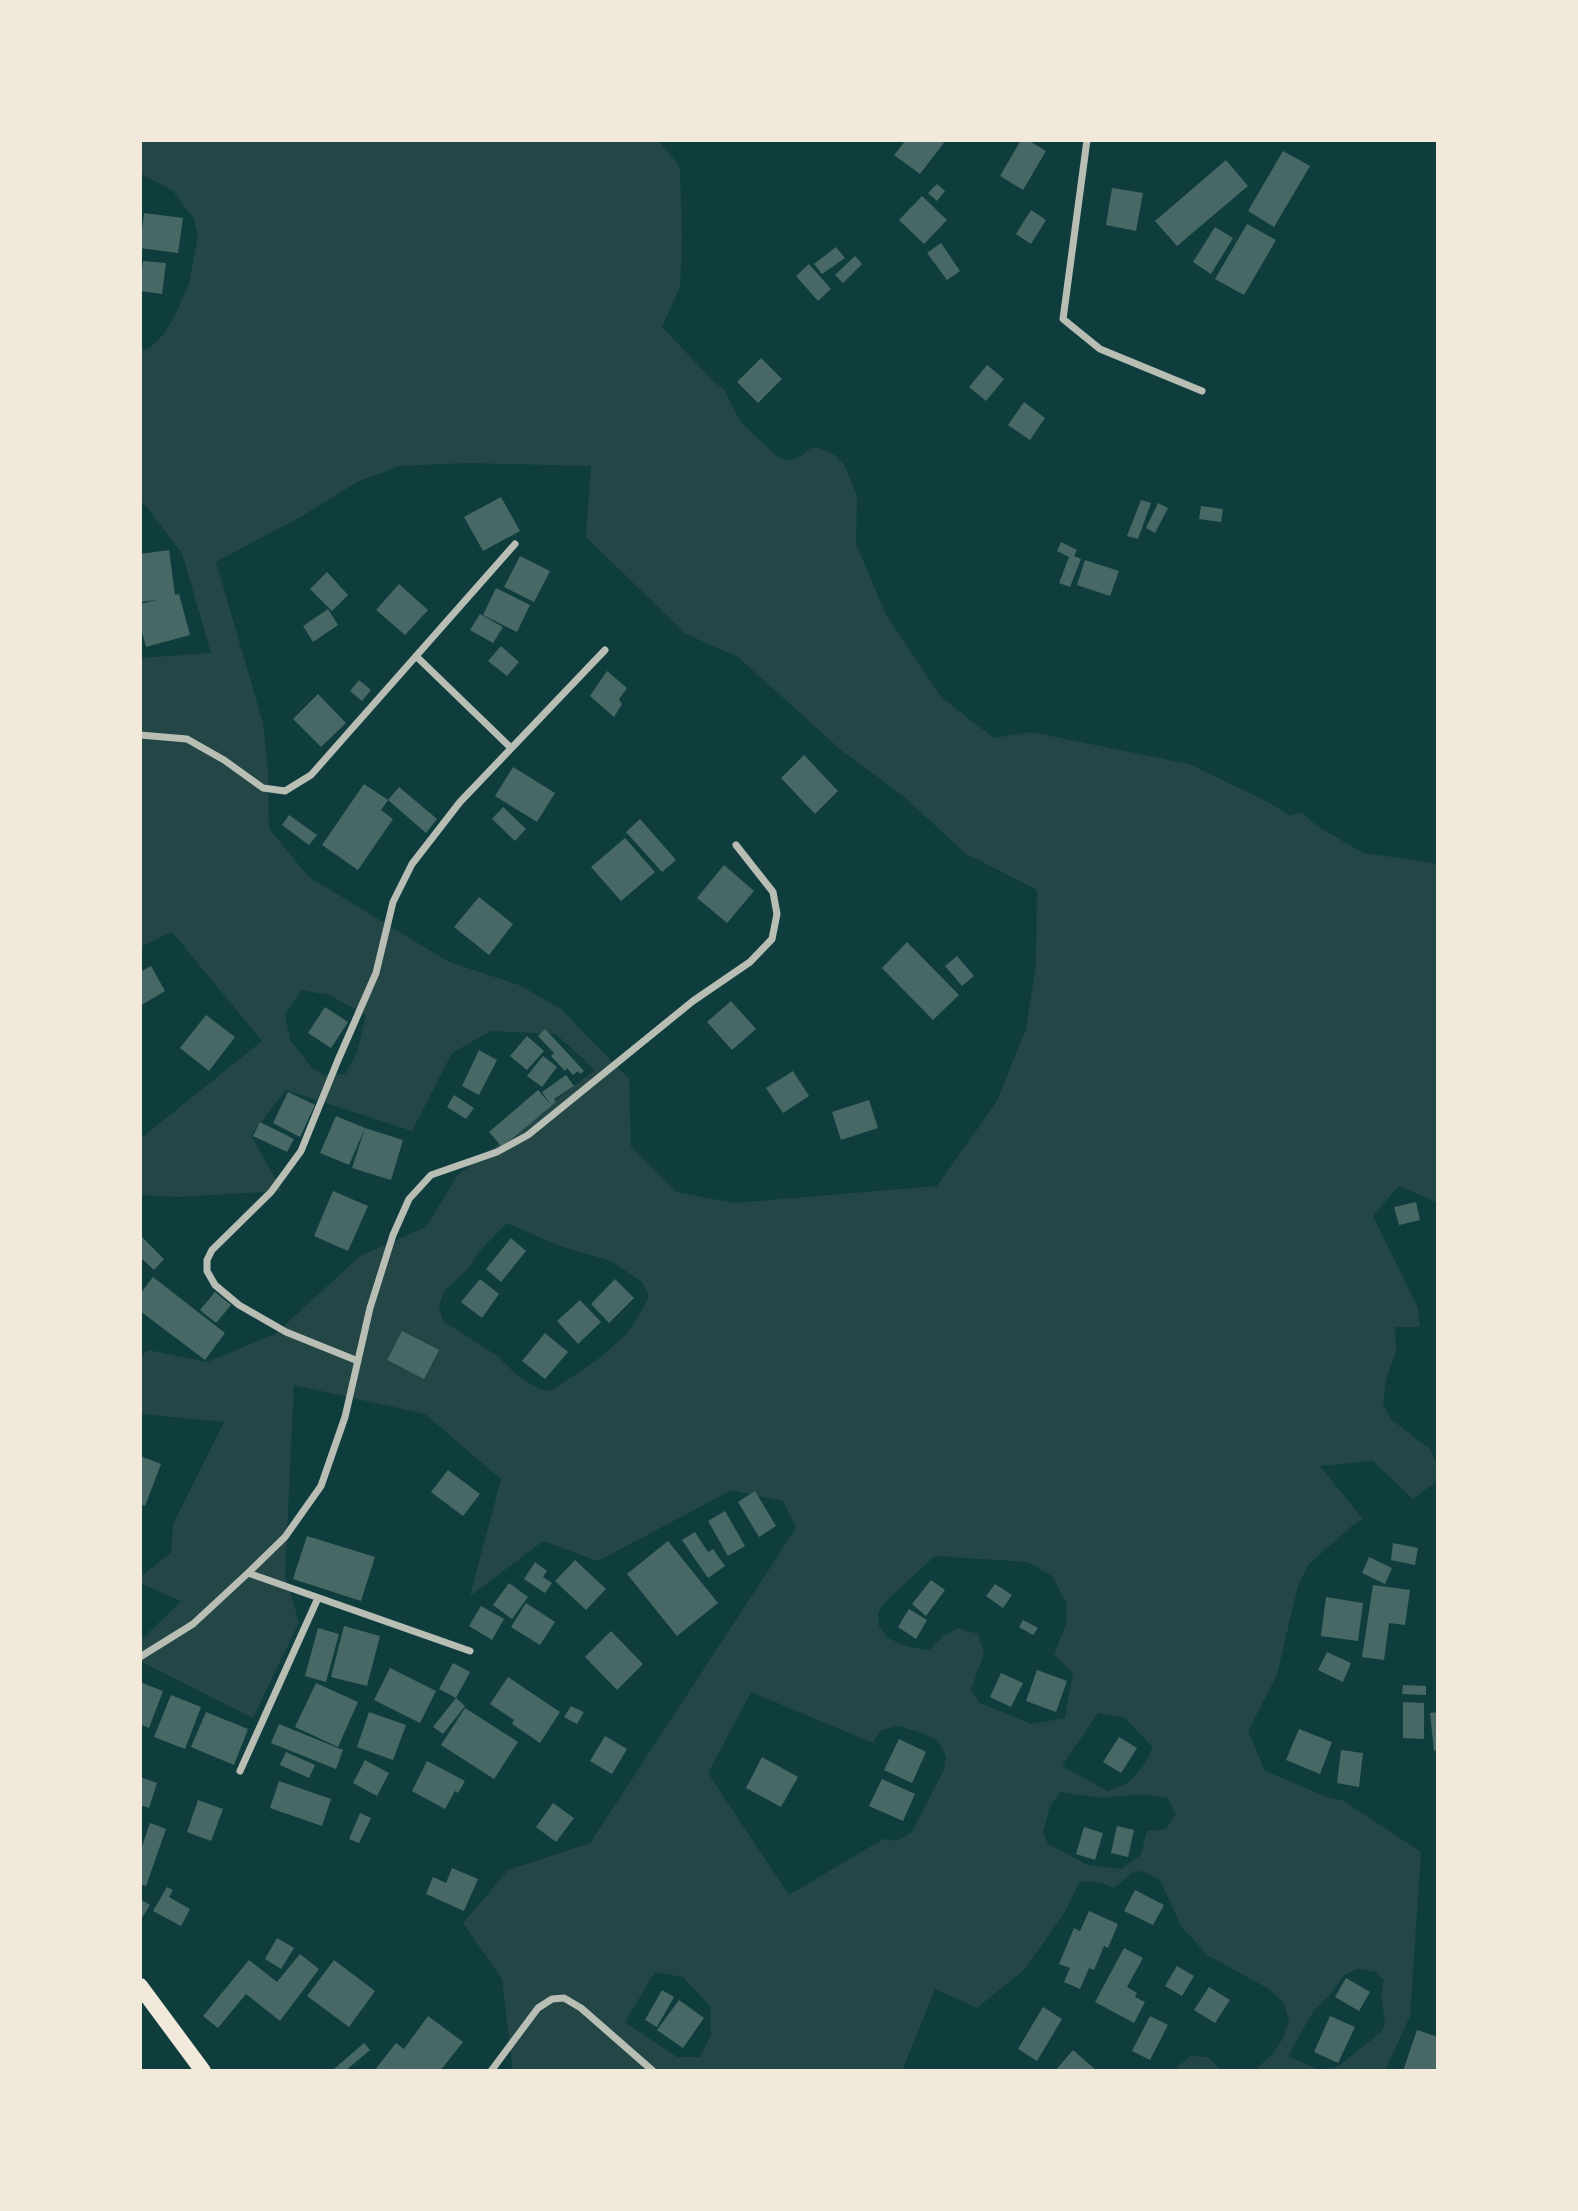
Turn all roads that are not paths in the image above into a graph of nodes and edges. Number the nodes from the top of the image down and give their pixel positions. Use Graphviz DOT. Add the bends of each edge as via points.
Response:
graph roads {
  1 [pos="1087,140"];
  2 [pos="1202,391"];
  3 [pos="515,544"];
  4 [pos="605,650"];
  5 [pos="416,656"];
  6 [pos="140,735"];
  7 [pos="510,747"];
  8 [pos="736,845"];
  9 [pos="358,1361"];
  10 [pos="248,1573"];
  11 [pos="318,1598"];
  12 [pos="470,1651"];
  13 [pos="140,1657"];
  14 [pos="240,1771"];
  15 [pos="140,1986"];
  16 [pos="203,2071"];
  17 [pos="491,2071"];
  18 [pos="653,2071"];
  1 -- 2 [label="street" via="1063,319 1100,349"];
  3 -- 5 [label="street"];
  4 -- 7 [label="street"];
  5 -- 6 [label="street" via="312,775 285,791 263,788 187,739"];
  5 -- 7 [label="street"];
  7 -- 9 [label="street" via="412,864 393,902 376,973 301,1151 271,1192 207,1260 215,1285 239,1305 286,1332"];
  8 -- 9 [label="street" via="773,892 777,914 772,939 750,962 693,1001 528,1135 497,1152 431,1175 409,1199 393,1235"];
  9 -- 10 [label="street" via="321,1486 285,1537"];
  10 -- 11 [label="street"];
  10 -- 13 [label="street" via="193,1624"];
  11 -- 12 [label="street"];
  11 -- 14 [label="street"];
  15 -- 16 [label="highway"];
  17 -- 18 [label="street" via="538,2008 564,1998 582,2008"];
}
